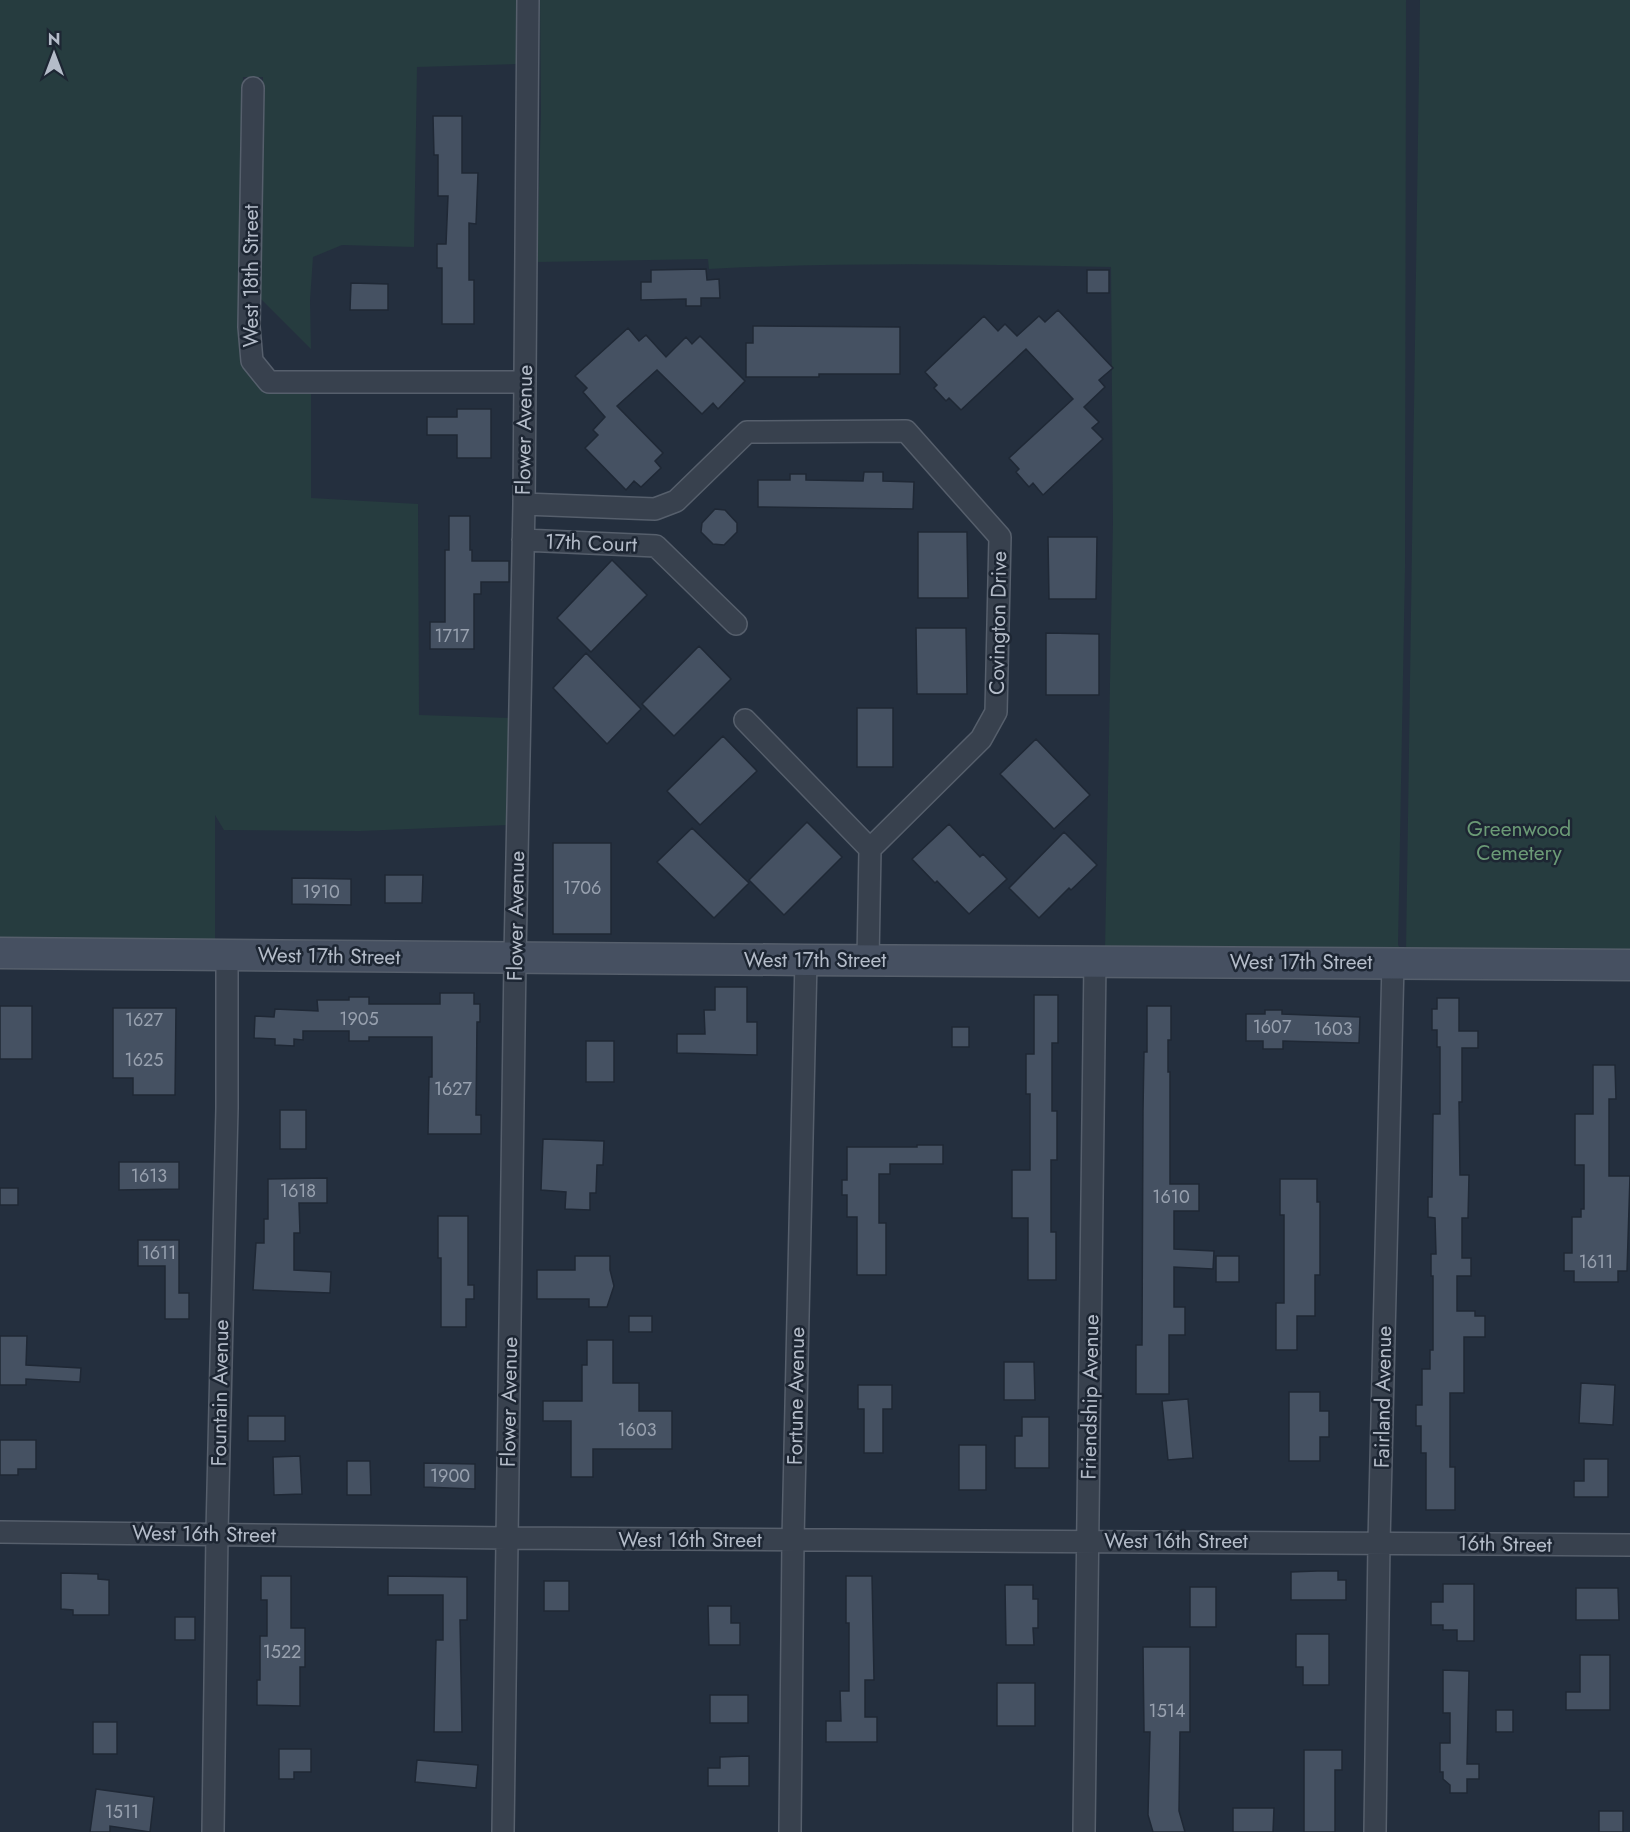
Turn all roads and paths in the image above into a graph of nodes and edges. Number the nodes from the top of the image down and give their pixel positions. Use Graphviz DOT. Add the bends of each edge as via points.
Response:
graph roads {
  1 [pos="528,0"];
  2 [pos="253,88"];
  3 [pos="525,382"];
  4 [pos="524,504"];
  5 [pos="523,540"];
  6 [pos="735,624"];
  7 [pos="745,720"];
  8 [pos="870,849"];
  9 [pos="0,952"];
  10 [pos="228,954"];
  11 [pos="515,958"];
  12 [pos="806,960"];
  13 [pos="868,960"];
  14 [pos="1095,961"];
  15 [pos="1393,963"];
  16 [pos="1630,965"];
  17 [pos="0,1532"];
  18 [pos="217,1533"];
  19 [pos="508,1538"];
  20 [pos="793,1540"];
  21 [pos="1088,1541"];
  22 [pos="1379,1543"];
  23 [pos="1630,1545"];
  24 [pos="213,1832"];
  25 [pos="503,1832"];
  26 [pos="790,1832"];
  27 [pos="1084,1832"];
  28 [pos="1375,1832"];
  1 -- 3 [label="street, Flower Avenue"];
  2 -- 3 [label="street, West 18th Street" via="249,327 252,361 269,382"];
  3 -- 4 [label="street, Flower Avenue"];
  4 -- 5 [label="street, Flower Avenue"];
  4 -- 8 [label="street, Covington Drive" via="655,509 676,501 747,432 906,431 1000,537 996,712 981,739"];
  5 -- 6 [label="street, 17th Court" via="656,546"];
  5 -- 11 [label="street, Flower Avenue"];
  7 -- 8 [label="street"];
  8 -- 13 [label="street"];
  9 -- 10 [label="main road, West 17th Street"];
  10 -- 11 [label="main road, West 17th Street"];
  10 -- 18 [label="street, Fountain Avenue"];
  11 -- 12 [label="main road, West 17th Street"];
  11 -- 19 [label="street, Flower Avenue"];
  12 -- 13 [label="main road, West 17th Street"];
  12 -- 20 [label="street, Fortune Avenue"];
  13 -- 14 [label="main road, West 17th Street"];
  14 -- 15 [label="main road, West 17th Street"];
  14 -- 21 [label="street, Friendship Avenue"];
  15 -- 16 [label="main road, West 17th Street"];
  15 -- 22 [label="street, Fairland Avenue"];
  17 -- 18 [label="street, West 16th Street"];
  18 -- 19 [label="street, West 16th Street"];
  18 -- 24 [label="street, Fountain Avenue"];
  19 -- 20 [label="street, West 16th Street"];
  19 -- 25 [label="street, Flower Avenue"];
  20 -- 21 [label="street, West 16th Street"];
  20 -- 26 [label="street, Fortune Avenue"];
  21 -- 22 [label="street, West 16th Street"];
  21 -- 27 [label="street, Friendship Avenue"];
  22 -- 23 [label="street, 16th Street"];
  22 -- 28 [label="street, Fairland Avenue"];
}
